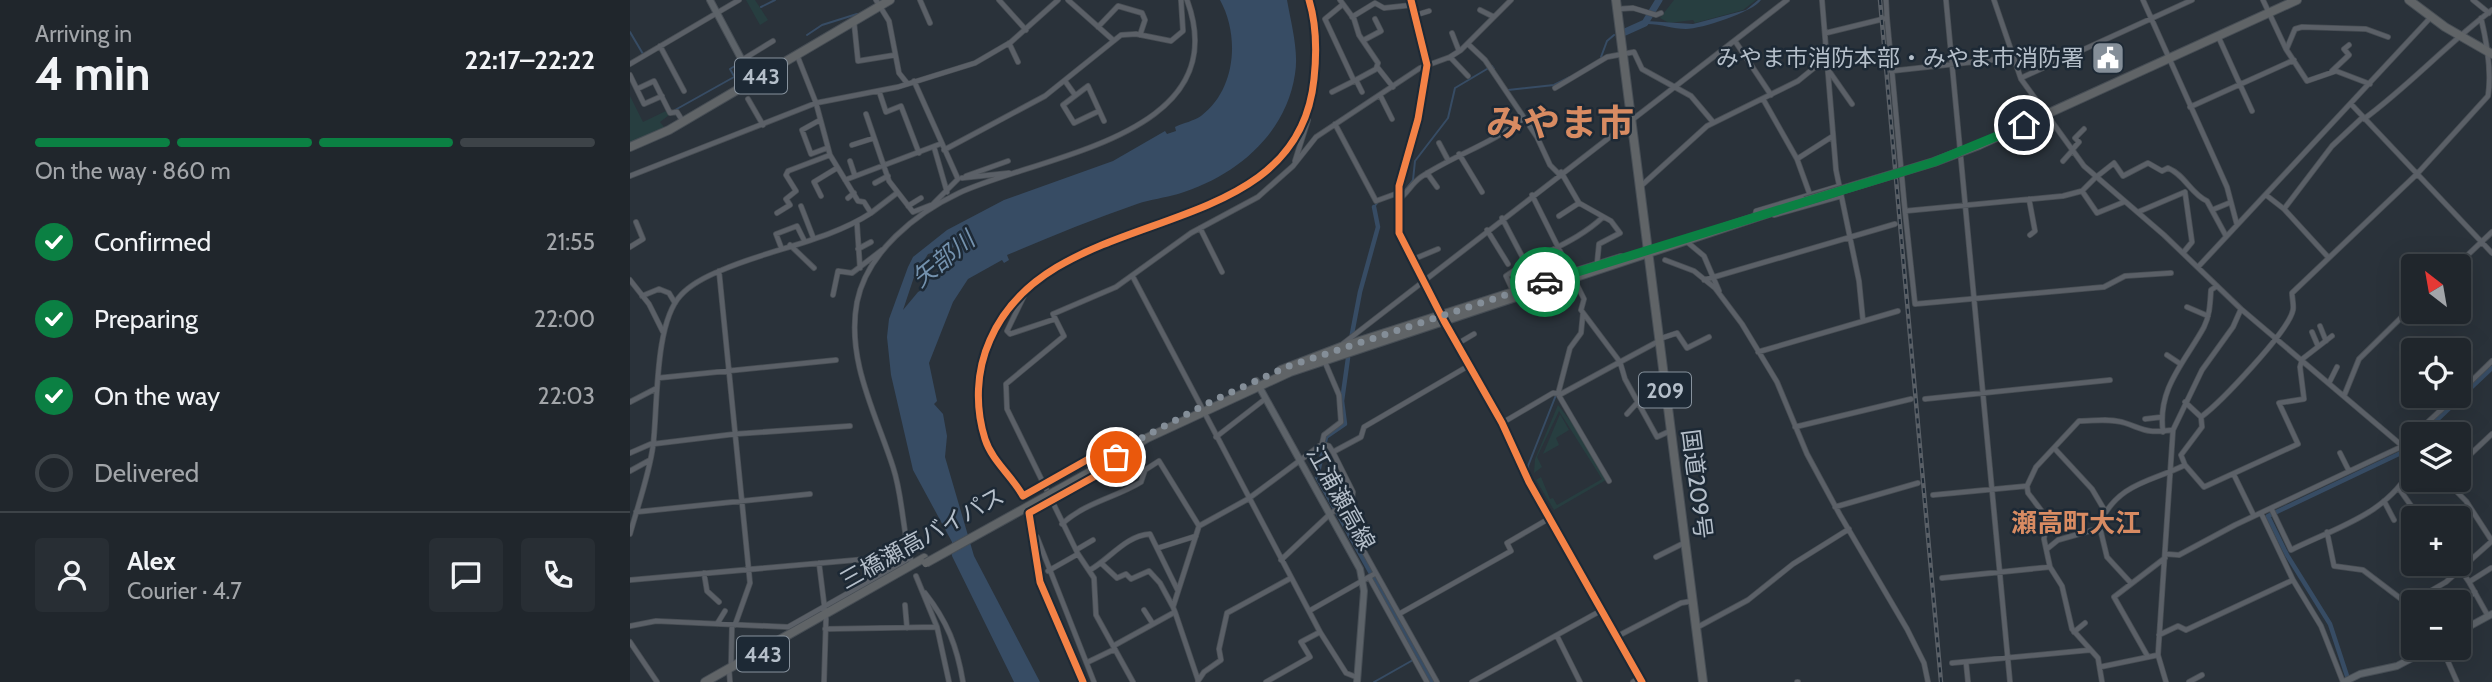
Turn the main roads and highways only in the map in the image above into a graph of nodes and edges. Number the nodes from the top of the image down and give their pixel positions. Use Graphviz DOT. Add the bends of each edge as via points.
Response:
graph roads {
  1 [pos="710,0"];
  2 [pos="890,0"];
  3 [pos="2297,0"];
  4 [pos="2409,0"];
  5 [pos="878,3"];
  6 [pos="1617,5"];
  7 [pos="2491,53"];
  8 [pos="753,81"];
  9 [pos="630,147"];
  10 [pos="1647,253"];
  11 [pos="1573,276"];
  12 [pos="1443,318"];
  13 [pos="1323,357"];
  14 [pos="1256,383"];
  15 [pos="2490,615"];
  16 [pos="2471,625"];
  17 [pos="2408,660"];
  18 [pos="730,673"];
  19 [pos="1356,679"];
  20 [pos="2345,681"];
  21 [pos="705,682"];
  22 [pos="713,682"];
  23 [pos="1703,682"];
  1 -- 8 [label="main road"];
  2 -- 5 [label="highway, 443"];
  3 -- 10 [label="highway, 443, bridge" via="1979,145"];
  4 -- 7 [label="highway"];
  5 -- 8 [label="highway, 443"];
  6 -- 10 [label="highway, 国道209号 / 209"];
  8 -- 9 [label="highway, 443"];
  10 -- 11 [label="highway, 三橋瀬高バイパス / 443"];
  10 -- 11 [label="highway, 三橋瀬高バイパス / 443"];
  10 -- 23 [label="highway, 国道209号 / 209"];
  11 -- 12 [label="highway, 三橋瀬高バイパス / 443"];
  11 -- 12 [label="highway, 三橋瀬高バイパス / 443"];
  12 -- 13 [label="highway, 三橋瀬高バイパス / 443"];
  12 -- 13 [label="highway, 三橋瀬高バイパス / 443" via="1340,347"];
  13 -- 14 [label="highway, 三橋瀬高バイパス / 443"];
  14 -- 18 [label="highway, 三橋瀬高バイパス / 443, bridge" via="825,613"];
  14 -- 19 [label="main road, 江浦瀬高線" via="1355,558 1370,576"];
  15 -- 16 [label="main road"];
  17 -- 20 [label="main road"];
  18 -- 21 [label="highway, 三橋瀬高バイパス / 443"];
  18 -- 22 [label="highway, 三橋瀬高バイパス / 443"];
}
